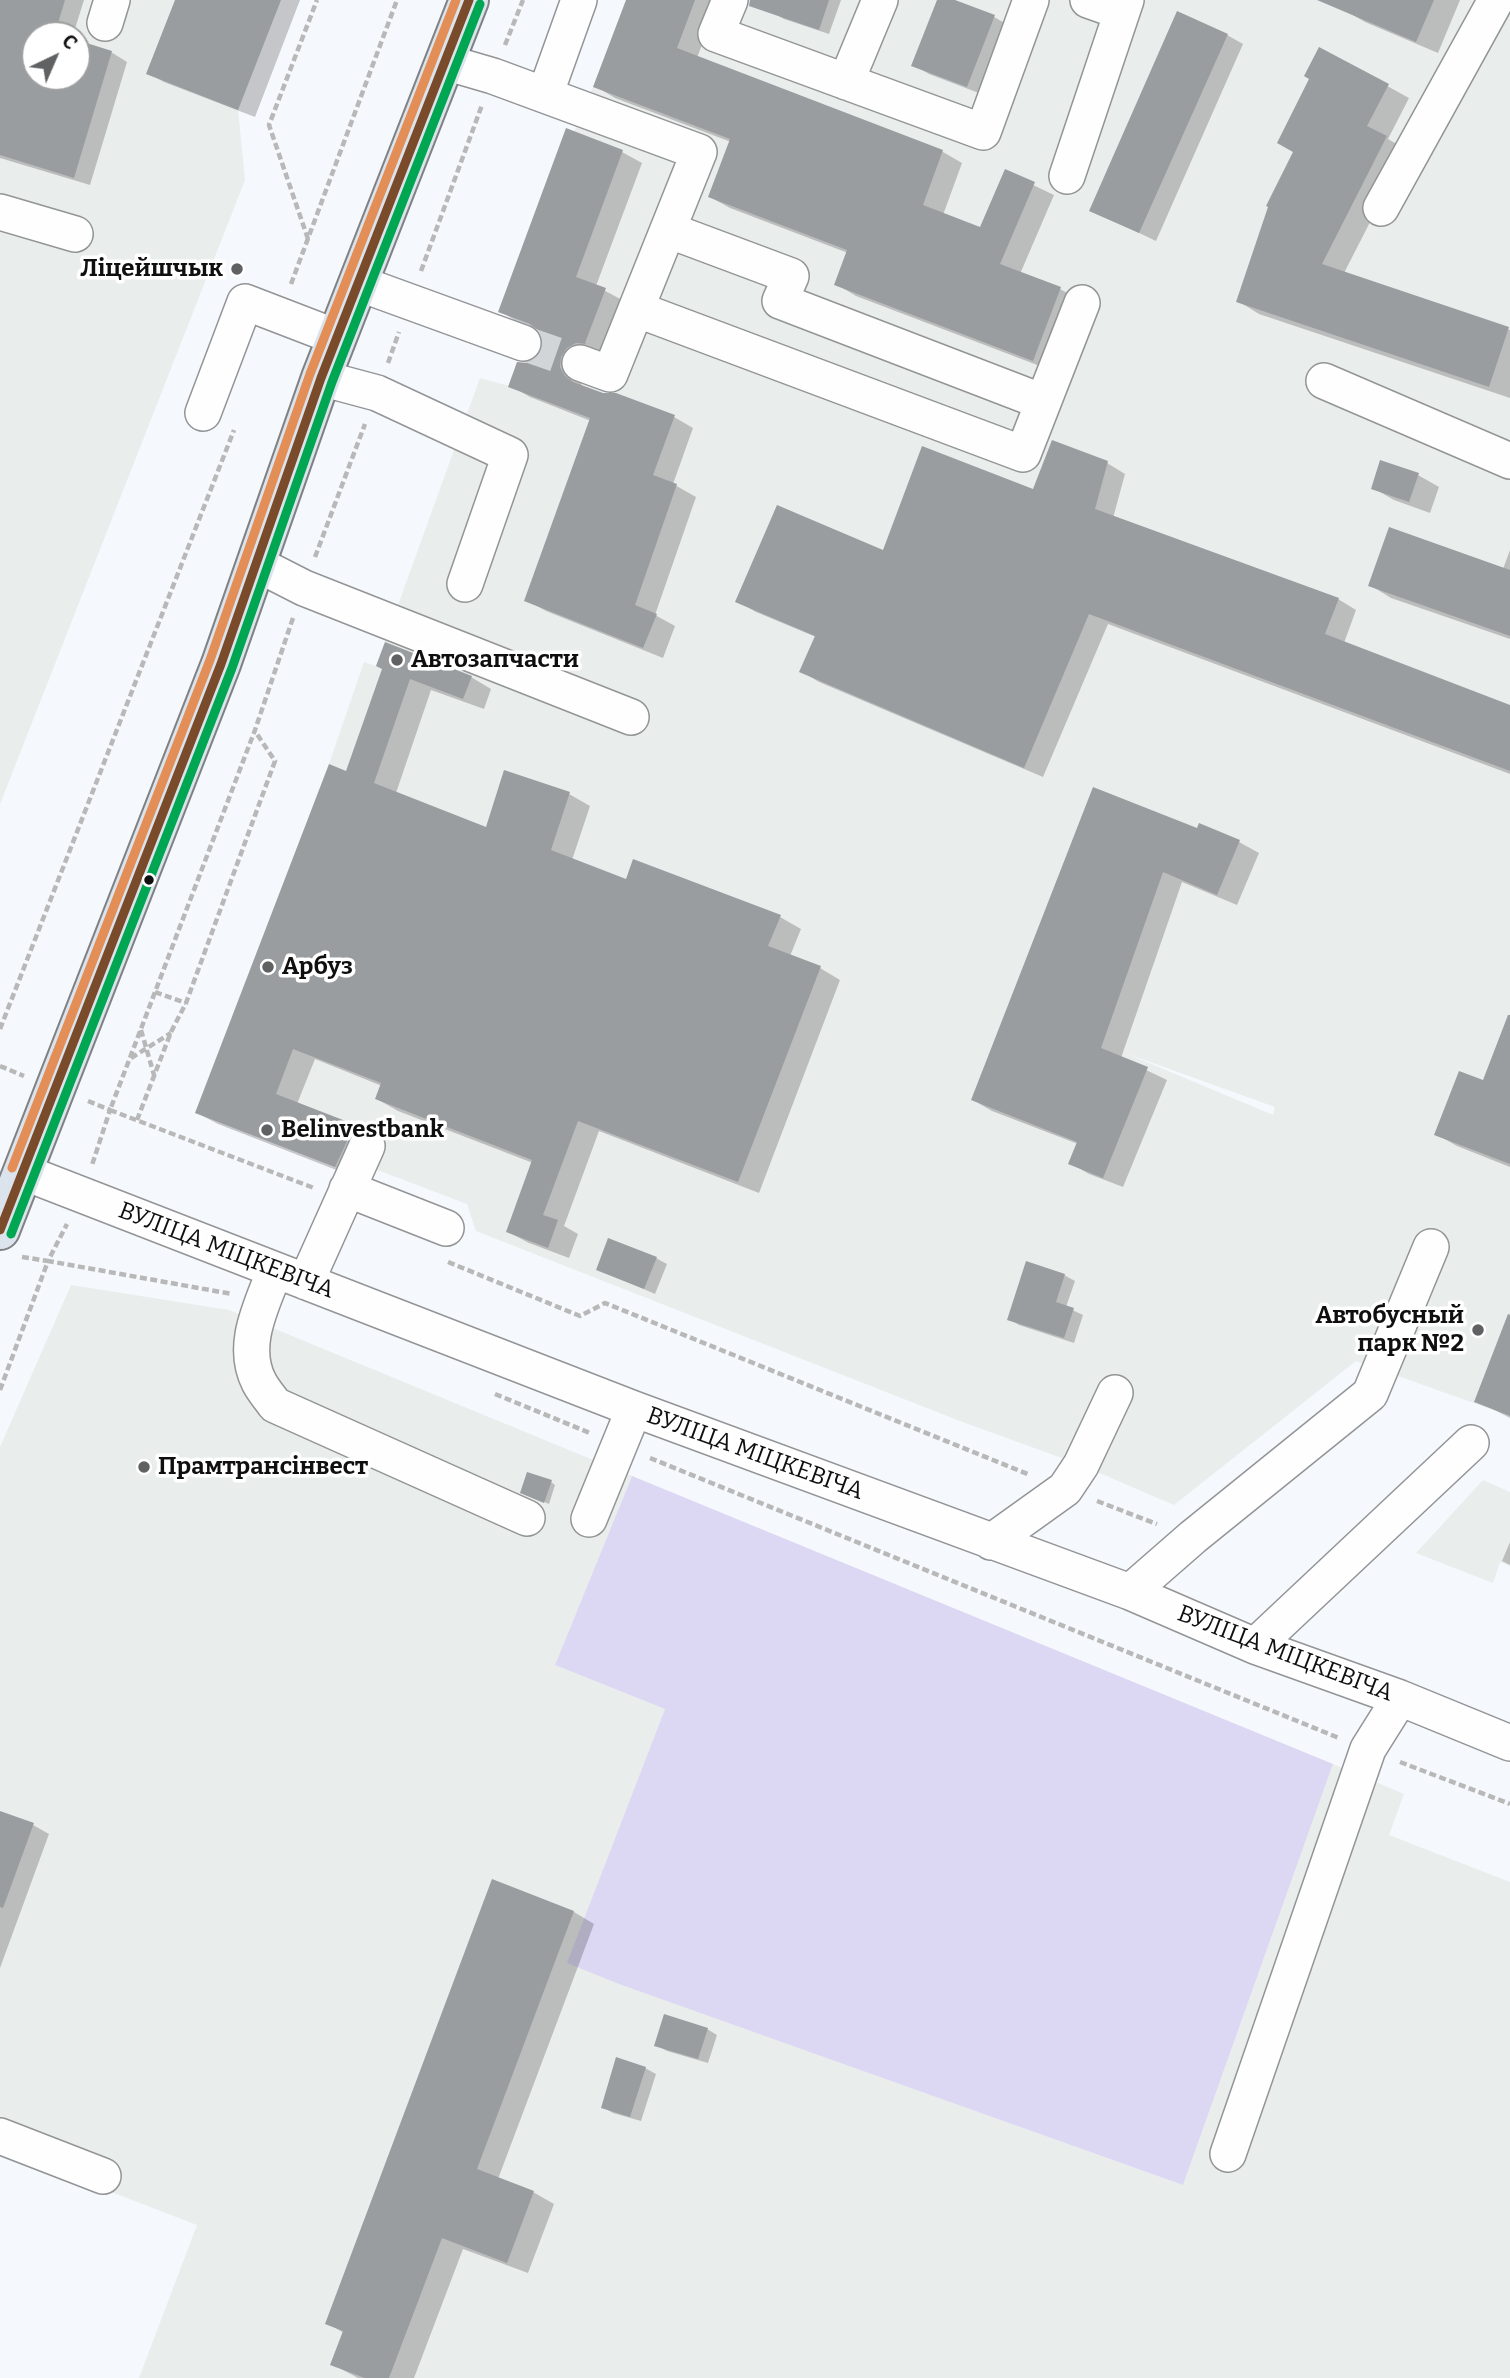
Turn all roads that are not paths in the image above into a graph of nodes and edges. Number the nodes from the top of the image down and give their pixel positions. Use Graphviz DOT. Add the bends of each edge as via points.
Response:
graph roads {
  1 [pos="469,0"];
  2 [pos="579,0"];
  3 [pos="730,0"];
  4 [pos="880,0"];
  5 [pos="1031,0"];
  6 [pos="1088,0"];
  7 [pos="1496,0"];
  8 [pos="1124,6"];
  9 [pos="445,62"];
  10 [pos="846,82"];
  11 [pos="545,96"];
  12 [pos="1067,176"];
  13 [pos="1381,208"];
  14 [pos="0,212"];
  15 [pos="667,230"];
  16 [pos="75,234"];
  17 [pos="358,283"];
  18 [pos="1082,303"];
  19 [pos="636,309"];
  20 [pos="336,337"];
  21 [pos="523,343"];
  22 [pos="580,363"];
  23 [pos="321,378"];
  24 [pos="1324,381"];
  25 [pos="1043,401"];
  26 [pos="203,413"];
  27 [pos="1510,461"];
  28 [pos="255,564"];
  29 [pos="465,584"];
  30 [pos="631,717"];
  31 [pos="367,1146"];
  32 [pos="11,1168"];
  33 [pos="345,1194"];
  34 [pos="0,1230"];
  35 [pos="445,1244"];
  36 [pos="1431,1247"];
  37 [pos="282,1284"];
  38 [pos="1115,1393"];
  39 [pos="634,1409"];
  40 [pos="1471,1443"];
  41 [pos="527,1518"];
  42 [pos="589,1519"];
  43 [pos="990,1542"];
  44 [pos="1130,1592"];
  45 [pos="1255,1646"];
  46 [pos="1400,1698"];
  47 [pos="1510,1743"];
  48 [pos="0,2136"];
  49 [pos="1228,2154"];
  50 [pos="103,2176"];
  1 -- 9 [label="main road"];
  2 -- 11 [label="street"];
  3 -- 10 [label="street" via="716,34"];
  4 -- 10 [label="street"];
  5 -- 10 [label="street" via="983,132"];
  6 -- 8 [label="street"];
  7 -- 13 [label="street"];
  8 -- 12 [label="street"];
  9 -- 11 [label="street"];
  9 -- 17 [label="main road"];
  11 -- 15 [label="street" via="698,152"];
  14 -- 16 [label="street"];
  15 -- 19 [label="street"];
  15 -- 25 [label="street" via="791,275 780,301"];
  17 -- 20 [label="main road"];
  17 -- 21 [label="street"];
  18 -- 25 [label="street"];
  19 -- 22 [label="street" via="610,374"];
  19 -- 25 [label="street" via="1023,454"];
  20 -- 23 [label="main road"];
  20 -- 26 [label="street" via="245,302"];
  23 -- 28 [label="main road"];
  23 -- 29 [label="street" via="377,393 510,455"];
  24 -- 27 [label="street"];
  28 -- 30 [label="street" via="316,593"];
  28 -- 32 [label="main road" via="221,664"];
  31 -- 33 [label="street"];
  32 -- 34 [label="main road"];
  32 -- 37 [label="street, ВУЛІЦА МІЦКЕВІЧА"];
  33 -- 35 [label="street"];
  33 -- 37 [label="street"];
  36 -- 44 [label="street" via="1370,1394"];
  37 -- 39 [label="street, ВУЛІЦА МІЦКЕВІЧА"];
  37 -- 41 [label="street" via="254,1326 251,1355 259,1381 275,1405"];
  38 -- 43 [label="street" via="1065,1489"];
  39 -- 42 [label="street"];
  39 -- 43 [label="street, ВУЛІЦА МІЦКЕВІЧА"];
  40 -- 45 [label="street"];
  43 -- 44 [label="street, ВУЛІЦА МІЦКЕВІЧА"];
  44 -- 45 [label="street, ВУЛІЦА МІЦКЕВІЧА"];
  45 -- 46 [label="street, ВУЛІЦА МІЦКЕВІЧА"];
  46 -- 47 [label="street, ВУЛІЦА МІЦКЕВІЧА"];
  46 -- 49 [label="street" via="1368,1749"];
  48 -- 50 [label="street"];
}
